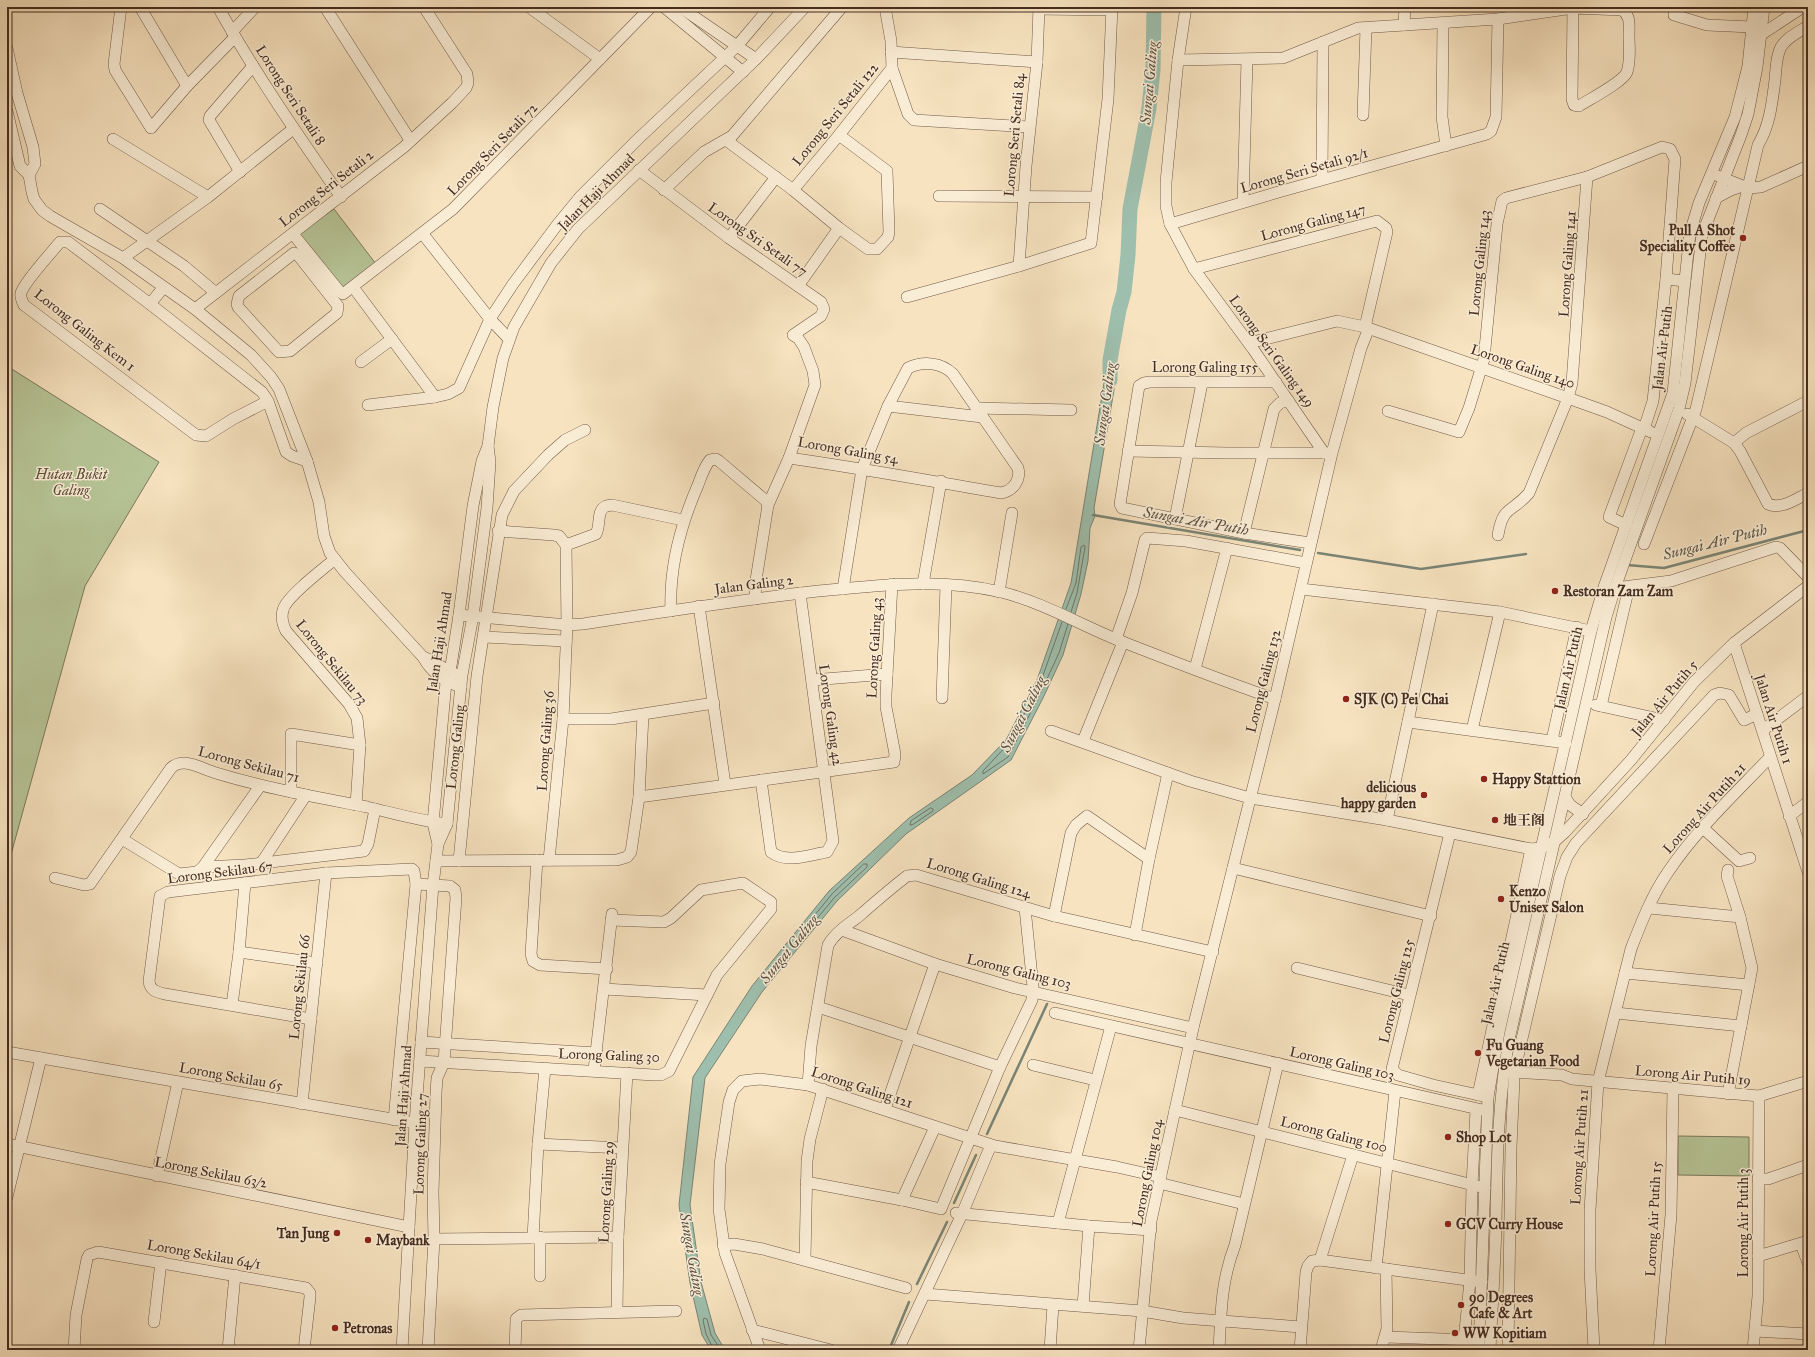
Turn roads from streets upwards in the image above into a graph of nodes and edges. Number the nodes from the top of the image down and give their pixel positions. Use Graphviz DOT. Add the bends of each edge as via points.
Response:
graph roads {
  1 [pos="121,7"];
  2 [pos="140,7"];
  3 [pos="218,7"];
  4 [pos="255,7"];
  5 [pos="325,7"];
  6 [pos="424,7"];
  7 [pos="529,7"];
  8 [pos="651,7"];
  9 [pos="664,7"];
  10 [pos="680,7"];
  11 [pos="770,7"];
  12 [pos="805,7"];
  13 [pos="842,7"];
  14 [pos="885,7"];
  15 [pos="1186,7"];
  16 [pos="1405,7"];
  17 [pos="1573,7"];
  18 [pos="1675,7"];
  19 [pos="1754,7"];
  20 [pos="1764,7"];
  21 [pos="1803,7"];
  22 [pos="1039,8"];
  23 [pos="1112,9"];
  24 [pos="1498,19"];
  25 [pos="1443,24"];
  26 [pos="1404,25"];
  27 [pos="1808,26"];
  28 [pos="1752,27"];
  29 [pos="1366,28"];
  30 [pos="234,34"];
  31 [pos="1762,34"];
  32 [pos="1323,42"];
  33 [pos="737,46"];
  34 [pos="7,48"];
  35 [pos="892,52"];
  36 [pos="726,57"];
  37 [pos="600,59"];
  38 [pos="756,59"];
  39 [pos="1178,60"];
  40 [pos="1247,60"];
  41 [pos="1036,62"];
  42 [pos="253,66"];
  43 [pos="892,68"];
  44 [pos="743,72"];
  45 [pos="187,86"];
  46 [pos="7,111"];
  47 [pos="1363,115"];
  48 [pos="1029,127"];
  49 [pos="293,129"];
  50 [pos="839,135"];
  51 [pos="113,139"];
  52 [pos="410,140"];
  53 [pos="726,140"];
  54 [pos="1446,146"];
  55 [pos="1732,159"];
  56 [pos="1808,166"];
  57 [pos="639,170"];
  58 [pos="240,172"];
  59 [pos="1712,173"];
  60 [pos="30,175"];
  61 [pos="776,177"];
  62 [pos="1587,177"];
  63 [pos="1322,179"];
  64 [pos="1724,179"];
  65 [pos="1745,187"];
  66 [pos="664,190"];
  67 [pos="793,190"];
  68 [pos="939,196"];
  69 [pos="208,197"];
  70 [pos="341,197"];
  71 [pos="1023,197"];
  72 [pos="1097,197"];
  73 [pos="1716,198"];
  74 [pos="1243,202"];
  75 [pos="100,209"];
  76 [pos="1170,224"];
  77 [pos="839,228"];
  78 [pos="422,233"];
  79 [pos="293,234"];
  80 [pos="729,238"];
  81 [pos="147,241"];
  82 [pos="264,256"];
  83 [pos="123,258"];
  84 [pos="1019,266"];
  85 [pos="275,268"];
  86 [pos="1194,268"];
  87 [pos="1666,279"];
  88 [pos="1685,281"];
  89 [pos="798,286"];
  90 [pos="352,287"];
  91 [pos="163,288"];
  92 [pos="216,293"];
  93 [pos="907,297"];
  94 [pos="150,304"];
  95 [pos="195,309"];
  96 [pos="490,319"];
  97 [pos="1367,328"];
  98 [pos="793,335"];
  99 [pos="392,339"];
  100 [pos="509,339"];
  101 [pos="1249,343"];
  102 [pos="361,362"];
  103 [pos="1482,368"];
  104 [pos="1276,382"];
  105 [pos="1202,383"];
  106 [pos="435,397"];
  107 [pos="1568,398"];
  108 [pos="1288,400"];
  109 [pos="268,401"];
  110 [pos="1808,401"];
  111 [pos="368,405"];
  112 [pos="888,406"];
  113 [pos="1675,407"];
  114 [pos="1071,410"];
  115 [pos="1388,411"];
  116 [pos="979,413"];
  117 [pos="1693,417"];
  118 [pos="1643,428"];
  119 [pos="585,430"];
  120 [pos="1663,437"];
  121 [pos="1734,443"];
  122 [pos="488,446"];
  123 [pos="1128,451"];
  124 [pos="1188,452"];
  125 [pos="1264,453"];
  126 [pos="1328,453"];
  127 [pos="789,458"];
  128 [pos="307,461"];
  129 [pos="862,469"];
  130 [pos="941,481"];
  131 [pos="1808,493"];
  132 [pos="768,505"];
  133 [pos="1012,513"];
  134 [pos="1175,519"];
  135 [pos="683,520"];
  136 [pos="1626,525"];
  137 [pos="498,531"];
  138 [pos="1244,533"];
  139 [pos="1498,535"];
  140 [pos="1310,543"];
  141 [pos="1644,544"];
  142 [pos="566,545"];
  143 [pos="1227,548"];
  144 [pos="335,559"];
  145 [pos="1306,563"];
  146 [pos="1808,577"];
  147 [pos="892,584"];
  148 [pos="924,584"];
  149 [pos="946,585"];
  150 [pos="1808,586"];
  151 [pos="1629,587"];
  152 [pos="1615,588"];
  153 [pos="843,589"];
  154 [pos="1301,589"];
  155 [pos="999,592"];
  156 [pos="800,593"];
  157 [pos="755,599"];
  158 [pos="1433,604"];
  159 [pos="699,606"];
  160 [pos="671,611"];
  161 [pos="1500,612"];
  162 [pos="459,615"];
  163 [pos="473,616"];
  164 [pos="486,618"];
  165 [pos="566,625"];
  166 [pos="1577,627"];
  167 [pos="1591,631"];
  168 [pos="484,637"];
  169 [pos="1119,640"];
  170 [pos="566,641"];
  171 [pos="1734,643"];
  172 [pos="452,656"];
  173 [pos="428,658"];
  174 [pos="1195,669"];
  175 [pos="887,674"];
  176 [pos="462,675"];
  177 [pos="448,677"];
  178 [pos="812,680"];
  179 [pos="461,687"];
  180 [pos="1808,696"];
  181 [pos="942,698"];
  182 [pos="1275,699"];
  183 [pos="714,703"];
  184 [pos="1587,703"];
  185 [pos="1601,706"];
  186 [pos="1757,714"];
  187 [pos="643,715"];
  188 [pos="563,719"];
  189 [pos="1664,720"];
  190 [pos="1408,722"];
  191 [pos="1472,730"];
  192 [pos="1763,730"];
  193 [pos="1051,731"];
  194 [pos="1552,740"];
  195 [pos="1082,741"];
  196 [pos="1566,743"];
  197 [pos="360,745"];
  198 [pos="1770,758"];
  199 [pos="1631,760"];
  200 [pos="1644,770"];
  201 [pos="824,772"];
  202 [pos="1168,773"];
  203 [pos="762,780"];
  204 [pos="725,784"];
  205 [pos="260,786"];
  206 [pos="292,792"];
  207 [pos="306,795"];
  208 [pos="639,797"];
  209 [pos="1564,797"];
  210 [pos="1250,798"];
  211 [pos="1808,802"];
  212 [pos="356,805"];
  213 [pos="375,809"];
  214 [pos="1583,814"];
  215 [pos="1789,816"];
  216 [pos="1388,820"];
  217 [pos="433,823"];
  218 [pos="447,824"];
  219 [pos="1703,828"];
  220 [pos="1450,833"];
  221 [pos="122,839"];
  222 [pos="1554,842"];
  223 [pos="438,844"];
  224 [pos="1536,849"];
  225 [pos="1750,858"];
  226 [pos="1149,859"];
  227 [pos="537,860"];
  228 [pos="549,860"];
  229 [pos="436,861"];
  230 [pos="459,861"];
  231 [pos="262,862"];
  232 [pos="203,867"];
  233 [pos="1233,868"];
  234 [pos="1728,870"];
  235 [pos="1808,872"];
  236 [pos="326,873"];
  237 [pos="55,878"];
  238 [pos="245,883"];
  239 [pos="416,884"];
  240 [pos="433,885"];
  241 [pos="1025,908"];
  242 [pos="1650,908"];
  243 [pos="1054,916"];
  244 [pos="1431,916"];
  245 [pos="1740,917"];
  246 [pos="842,930"];
  247 [pos="1135,935"];
  248 [pos="1530,946"];
  249 [pos="1542,947"];
  250 [pos="240,952"];
  251 [pos="1213,952"];
  252 [pos="317,963"];
  253 [pos="935,964"];
  254 [pos="1297,968"];
  255 [pos="607,969"];
  256 [pos="1625,973"];
  257 [pos="1749,985"];
  258 [pos="604,989"];
  259 [pos="1033,993"];
  260 [pos="1410,995"];
  261 [pos="707,996"];
  262 [pos="232,1005"];
  263 [pos="818,1007"];
  264 [pos="1055,1013"];
  265 [pos="1616,1013"];
  266 [pos="311,1019"];
  267 [pos="1111,1026"];
  268 [pos="1741,1026"];
  269 [pos="1193,1028"];
  270 [pos="909,1037"];
  271 [pos="421,1042"];
  272 [pos="1190,1043"];
  273 [pos="445,1044"];
  274 [pos="7,1052"];
  275 [pos="597,1053"];
  276 [pos="41,1058"];
  277 [pos="420,1061"];
  278 [pos="444,1062"];
  279 [pos="1278,1063"];
  280 [pos="1033,1065"];
  281 [pos="1000,1067"];
  282 [pos="545,1068"];
  283 [pos="594,1070"];
  284 [pos="627,1073"];
  285 [pos="1497,1075"];
  286 [pos="1514,1076"];
  287 [pos="1095,1080"];
  288 [pos="1808,1081"];
  289 [pos="178,1082"];
  290 [pos="1598,1082"];
  291 [pos="808,1085"];
  292 [pos="822,1089"];
  293 [pos="1673,1089"];
  294 [pos="1395,1091"];
  295 [pos="1728,1094"];
  296 [pos="1483,1096"];
  297 [pos="1759,1096"];
  298 [pos="302,1104"];
  299 [pos="884,1109"];
  300 [pos="1175,1110"];
  301 [pos="1482,1110"];
  302 [pos="394,1120"];
  303 [pos="415,1123"];
  304 [pos="935,1127"];
  305 [pos="1262,1131"];
  306 [pos="971,1139"];
  307 [pos="7,1144"];
  308 [pos="538,1144"];
  309 [pos="991,1145"];
  310 [pos="20,1148"];
  311 [pos="622,1148"];
  312 [pos="1353,1155"];
  313 [pos="1074,1160"];
  314 [pos="1387,1162"];
  315 [pos="1808,1165"];
  316 [pos="157,1176"];
  317 [pos="1758,1179"];
  318 [pos="1160,1180"];
  319 [pos="806,1182"];
  320 [pos="1472,1185"];
  321 [pos="1485,1188"];
  322 [pos="7,1197"];
  323 [pos="902,1200"];
  324 [pos="1244,1204"];
  325 [pos="1496,1204"];
  326 [pos="1511,1205"];
  327 [pos="959,1213"];
  328 [pos="1058,1223"];
  329 [pos="1089,1226"];
  330 [pos="409,1227"];
  331 [pos="1150,1230"];
  332 [pos="618,1237"];
  333 [pos="537,1238"];
  334 [pos="434,1239"];
  335 [pos="1804,1242"];
  336 [pos="723,1244"];
  337 [pos="1471,1248"];
  338 [pos="1483,1248"];
  339 [pos="1758,1256"];
  340 [pos="805,1260"];
  341 [pos="1320,1260"];
  342 [pos="161,1262"];
  343 [pos="1808,1263"];
  344 [pos="1381,1269"];
  345 [pos="235,1275"];
  346 [pos="1494,1275"];
  347 [pos="1510,1275"];
  348 [pos="540,1276"];
  349 [pos="1470,1281"];
  350 [pos="1482,1282"];
  351 [pos="906,1288"];
  352 [pos="925,1294"];
  353 [pos="1053,1305"];
  354 [pos="1083,1306"];
  355 [pos="676,1311"];
  356 [pos="1142,1311"];
  357 [pos="617,1312"];
  358 [pos="1221,1321"];
  359 [pos="154,1322"];
  360 [pos="1301,1327"];
  361 [pos="752,1330"];
  362 [pos="1755,1331"];
  363 [pos="1808,1334"];
  364 [pos="1386,1337"];
  365 [pos="1464,1345"];
  366 [pos="1479,1345"];
  367 [pos="1508,1347"];
  368 [pos="74,1350"];
  369 [pos="228,1350"];
  370 [pos="304,1350"];
  371 [pos="402,1350"];
  372 [pos="428,1350"];
  373 [pos="515,1350"];
  374 [pos="760,1350"];
  375 [pos="832,1350"];
  376 [pos="898,1350"];
  377 [pos="1050,1350"];
  378 [pos="1139,1350"];
  379 [pos="1219,1350"];
  380 [pos="1300,1350"];
  381 [pos="1381,1350"];
  382 [pos="1490,1350"];
  383 [pos="1594,1350"];
  384 [pos="1659,1350"];
  385 [pos="1753,1350"];
  1 -- 45 [label="street" via="115,70 151,128"];
  2 -- 45 [label="street"];
  3 -- 30 [label="street, Lorong Seri Setali 8"];
  4 -- 30 [label="street"];
  5 -- 52 [label="street"];
  6 -- 52 [label="street, Lorong Seri Setali 2" via="467,74 468,83 452,103"];
  7 -- 37 [label="street"];
  8 -- 37 [label="street, Lorong Seri Setali 72"];
  9 -- 36 [label="street"];
  10 -- 33 [label="street"];
  11 -- 33 [label="street"];
  12 -- 38 [label="street, Jalan Haji Ahmad"];
  13 -- 53 [label="street"];
  14 -- 35 [label="street, Lorong Seri Setali 122"];
  15 -- 39 [label="street"];
  16 -- 26 [label="street"];
  17 -- 17 [label="street" via="1572,99 1574,105 1579,106 1625,74 1629,63 1629,21 1626,12 1622,10"];
  17 -- 24 [label="street"];
  18 -- 28 [label="street" via="1674,15 1700,24"];
  19 -- 28 [label="street, Jalan Air Putih"];
  20 -- 31 [label="street, Jalan Air Putih"];
  21 -- 31 [label="street"];
  22 -- 23 [label="street"];
  22 -- 41 [label="street, Lorong Seri Setali 84"];
  23 -- 72 [label="street" via="1108,99"];
  24 -- 25 [label="street"];
  24 -- 54 [label="street, Lorong Seri Setali 92/1" via="1494,126 1487,134"];
  25 -- 26 [label="street"];
  25 -- 54 [label="street" via="1442,117"];
  26 -- 29 [label="street"];
  27 -- 65 [label="street" via="1789,38 1777,56 1772,105 1766,132 1758,145"];
  28 -- 59 [label="street, Jalan Air Putih" via="1748,66 1735,117"];
  29 -- 32 [label="street" via="1353,30"];
  29 -- 47 [label="street"];
  30 -- 42 [label="street, Lorong Seri Setali 8"];
  30 -- 45 [label="street"];
  31 -- 55 [label="street, Jalan Air Putih" via="1753,92"];
  32 -- 40 [label="street" via="1284,58"];
  32 -- 63 [label="street"];
  33 -- 36 [label="street"];
  33 -- 38 [label="street"];
  34 -- 60 [label="street" via="33,147 35,164"];
  35 -- 41 [label="street"];
  35 -- 43 [label="street, Lorong Seri Setali 122"];
  36 -- 44 [label="street"];
  36 -- 96 [label="street" via="580,197 513,284"];
  37 -- 78 [label="street, Lorong Seri Setali 72" via="454,209"];
  38 -- 44 [label="street, Jalan Haji Ahmad"];
  39 -- 40 [label="street"];
  39 -- 76 [label="street" via="1166,197"];
  40 -- 74 [label="street"];
  41 -- 48 [label="street, Lorong Seri Setali 84"];
  42 -- 49 [label="street, Lorong Seri Setali 8"];
  42 -- 58 [label="street" via="209,120"];
  43 -- 48 [label="street" via="908,114 914,120"];
  43 -- 50 [label="street, Lorong Seri Setali 122"];
  44 -- 57 [label="street, Jalan Haji Ahmad"];
  46 -- 60 [label="street" via="20,166"];
  48 -- 71 [label="street, Lorong Seri Setali 84"];
  49 -- 58 [label="street"];
  49 -- 70 [label="street, Lorong Seri Setali 8"];
  50 -- 67 [label="street, Lorong Seri Setali 122"];
  50 -- 77 [label="street" via="887,171 889,232 888,237 877,249 868,249"];
  51 -- 69 [label="street"];
  52 -- 70 [label="street, Lorong Seri Setali 2"];
  53 -- 61 [label="street"];
  53 -- 66 [label="street" via="704,152"];
  54 -- 63 [label="street, Lorong Seri Setali 92/1"];
  55 -- 64 [label="street, Jalan Air Putih"];
  55 -- 65 [label="street" via="1736,177"];
  56 -- 65 [label="street" via="1761,187"];
  57 -- 66 [label="street, Lorong Sri Setali 77"];
  57 -- 100 [label="street, Jalan Haji Ahmad" via="578,228 551,263 531,295"];
  58 -- 69 [label="street"];
  59 -- 64 [label="street"];
  59 -- 88 [label="street, Jalan Air Putih" via="1690,233"];
  60 -- 83 [label="street" via="34,199 42,210"];
  61 -- 67 [label="street"];
  61 -- 80 [label="street"];
  62 -- 87 [label="street" via="1662,147 1670,149 1675,159"];
  62 -- 103 [label="street, Lorong Galing 143" via="1502,201"];
  62 -- 107 [label="street, Lorong Galing 141" via="1576,358"];
  63 -- 74 [label="street, Lorong Seri Setali 92/1"];
  64 -- 65 [label="street"];
  64 -- 73 [label="street, Jalan Air Putih"];
  65 -- 73 [label="street" via="1731,190"];
  65 -- 117 [label="street"];
  66 -- 80 [label="street, Lorong Sri Setali 77"];
  67 -- 77 [label="street"];
  68 -- 71 [label="street"];
  69 -- 81 [label="street"];
  70 -- 79 [label="street, Lorong Seri Setali 2"];
  71 -- 72 [label="street"];
  71 -- 84 [label="street, Lorong Seri Setali 84"];
  72 -- 84 [label="street" via="1091,243"];
  73 -- 113 [label="street, Jalan Air Putih" via="1699,247 1685,383"];
  74 -- 76 [label="street, Lorong Seri Setali 92/1"];
  75 -- 81 [label="street"];
  76 -- 86 [label="street, Lorong Seri Galing 149"];
  77 -- 89 [label="street"];
  78 -- 90 [label="street, Lorong Seri Setali 72"];
  78 -- 96 [label="street"];
  79 -- 82 [label="street, Lorong Seri Setali 2"];
  79 -- 90 [label="street, Lorong Seri Setali 72" via="340,292 343,294"];
  80 -- 89 [label="street, Lorong Sri Setali 77"];
  81 -- 83 [label="street"];
  81 -- 92 [label="street" via="184,266"];
  82 -- 85 [label="street"];
  82 -- 92 [label="street, Lorong Seri Setali 2"];
  83 -- 91 [label="street"];
  84 -- 93 [label="street"];
  85 -- 85 [label="street" via="296,254 339,310 286,353 279,352 237,304 239,296"];
  86 -- 97 [label="street, Lorong Galing 147" via="1377,221 1387,232"];
  86 -- 101 [label="street, Lorong Seri Galing 149"];
  87 -- 88 [label="street"];
  87 -- 118 [label="street" via="1653,401"];
  88 -- 113 [label="street, Jalan Air Putih"];
  89 -- 98 [label="street, Lorong Sri Setali 77" via="821,302 824,308 821,316"];
  90 -- 99 [label="street"];
  91 -- 94 [label="street"];
  91 -- 95 [label="street"];
  92 -- 95 [label="street, Lorong Seri Setali 2"];
  94 -- 109 [label="street, Lorong Galing Kem 1" via="262,392"];
  94 -- 109 [label="street, Lorong Galing Kem 1" via="68,242 60,242 21,292 24,305 196,435 206,436"];
  95 -- 128 [label="street" via="251,355 275,382"];
  96 -- 100 [label="street"];
  96 -- 106 [label="street" via="459,388"];
  97 -- 101 [label="street, Lorong Galing 140" via="1337,321"];
  97 -- 103 [label="street, Lorong Galing 140"];
  97 -- 126 [label="street, Lorong Galing 132"];
  98 -- 127 [label="street, Lorong Galing 54" via="804,347 815,385"];
  99 -- 102 [label="street"];
  99 -- 106 [label="street"];
  100 -- 122 [label="street, Jalan Haji Ahmad" via="499,377"];
  101 -- 104 [label="street, Lorong Seri Galing 149"];
  103 -- 107 [label="street, Lorong Galing 140"];
  103 -- 115 [label="street" via="1458,432"];
  104 -- 105 [label="street, Lorong Galing 155"];
  104 -- 108 [label="street, Lorong Seri Galing 149"];
  105 -- 123 [label="street, Lorong Galing 155" via="1150,382 1139,386"];
  105 -- 124 [label="street"];
  106 -- 111 [label="street"];
  107 -- 118 [label="street, Lorong Galing 140"];
  107 -- 139 [label="street, Lorong Galing 141" via="1529,493 1504,514"];
  108 -- 125 [label="street" via="1274,409"];
  108 -- 126 [label="street, Lorong Seri Galing 149"];
  109 -- 128 [label="street, Lorong Galing Kem 1" via="286,452"];
  110 -- 121 [label="street" via="1746,433"];
  112 -- 116 [label="street"];
  112 -- 116 [label="street" via="908,368 931,364 948,368"];
  112 -- 129 [label="street"];
  113 -- 117 [label="street"];
  113 -- 120 [label="street, Jalan Air Putih"];
  114 -- 116 [label="street"];
  116 -- 130 [label="street, Lorong Galing 54" via="1018,468 1019,476 1015,485 1001,493"];
  117 -- 121 [label="street"];
  117 -- 141 [label="street"];
  118 -- 120 [label="street, Lorong Galing 140"];
  118 -- 136 [label="street" via="1609,517"];
  119 -- 137 [label="street, Lorong Galing" via="557,446 514,491 502,514"];
  120 -- 136 [label="street, Jalan Air Putih"];
  120 -- 152 [label="street, Jalan Air Putih"];
  121 -- 131 [label="street" via="1768,504 1774,507 1782,506"];
  122 -- 162 [label="street, Jalan Haji Ahmad" via="482,461 473,506"];
  122 -- 163 [label="street, Jalan Haji Ahmad" via="490,462 487,508"];
  123 -- 124 [label="street"];
  123 -- 134 [label="street, Lorong Galing 155" via="1120,506"];
  124 -- 125 [label="street"];
  124 -- 134 [label="street"];
  125 -- 126 [label="street"];
  125 -- 138 [label="street"];
  126 -- 140 [label="street, Lorong Galing 132"];
  127 -- 129 [label="street, Lorong Galing 54"];
  127 -- 132 [label="street"];
  128 -- 144 [label="street" via="319,502 325,540"];
  129 -- 130 [label="street, Lorong Galing 54"];
  129 -- 153 [label="street"];
  130 -- 148 [label="street"];
  132 -- 135 [label="street" via="719,461 712,459 707,463"];
  132 -- 157 [label="street"];
  133 -- 155 [label="street"];
  134 -- 138 [label="street, Lorong Galing 155"];
  135 -- 142 [label="street" via="612,505 606,506 601,512 596,534"];
  135 -- 160 [label="street" via="673,571"];
  136 -- 167 [label="street, Jalan Air Putih"];
  137 -- 142 [label="street" via="559,536"];
  137 -- 164 [label="street, Lorong Galing"];
  138 -- 140 [label="street, Lorong Galing 155"];
  140 -- 145 [label="street, Lorong Galing 132"];
  142 -- 165 [label="street, Lorong Galing 36"];
  143 -- 145 [label="street"];
  143 -- 169 [label="street" via="1147,538"];
  143 -- 174 [label="street"];
  144 -- 173 [label="street"];
  144 -- 197 [label="street, Lorong Sekilau 73" via="286,604 283,609 283,624 286,631 353,710 359,726"];
  145 -- 154 [label="street, Lorong Galing 132"];
  146 -- 151 [label="street" via="1780,548 1776,547 1671,581"];
  147 -- 148 [label="street, Jalan Galing 2"];
  147 -- 153 [label="street, Jalan Galing 2"];
  147 -- 175 [label="street, Lorong Galing 43"];
  148 -- 149 [label="street, Jalan Galing 2"];
  149 -- 155 [label="street, Jalan Galing 2"];
  149 -- 181 [label="street"];
  150 -- 171 [label="street, Jalan Air Putih 5"];
  151 -- 152 [label="street"];
  151 -- 185 [label="street"];
  152 -- 184 [label="street, Jalan Air Putih"];
  153 -- 156 [label="street, Jalan Galing 2"];
  154 -- 158 [label="street"];
  154 -- 182 [label="street, Lorong Galing 132"];
  155 -- 169 [label="street, Jalan Galing 2" via="1052,608"];
  156 -- 157 [label="street, Jalan Galing 2"];
  156 -- 178 [label="street, Lorong Galing 42"];
  157 -- 159 [label="street, Jalan Galing 2"];
  158 -- 161 [label="street"];
  158 -- 190 [label="street"];
  159 -- 160 [label="street, Jalan Galing 2"];
  159 -- 183 [label="street"];
  160 -- 165 [label="street, Jalan Galing 2"];
  161 -- 166 [label="street"];
  161 -- 191 [label="street"];
  162 -- 163 [label="street, Jalan Galing 2"];
  162 -- 172 [label="street, Jalan Haji Ahmad"];
  163 -- 164 [label="street, Jalan Galing 2"];
  163 -- 176 [label="street, Jalan Haji Ahmad"];
  164 -- 165 [label="street, Jalan Galing 2"];
  164 -- 168 [label="street, Lorong Galing"];
  165 -- 170 [label="street, Lorong Galing 36"];
  166 -- 167 [label="street"];
  166 -- 194 [label="street"];
  167 -- 196 [label="street, Jalan Air Putih"];
  168 -- 170 [label="street"];
  168 -- 230 [label="street, Lorong Galing" via="477,676"];
  169 -- 174 [label="street, Jalan Galing 2"];
  169 -- 195 [label="street"];
  170 -- 188 [label="street, Lorong Galing 36"];
  171 -- 186 [label="street, Jalan Air Putih 1"];
  171 -- 189 [label="street, Jalan Air Putih 5" via="1694,682"];
  172 -- 173 [label="street" via="441,660"];
  172 -- 177 [label="street, Jalan Haji Ahmad"];
  173 -- 177 [label="street" via="428,665"];
  174 -- 182 [label="street, Jalan Galing 2"];
  175 -- 178 [label="street"];
  175 -- 201 [label="street, Lorong Galing 43" via="886,707 895,760 892,763"];
  176 -- 177 [label="street"];
  176 -- 179 [label="street, Jalan Haji Ahmad"];
  177 -- 179 [label="street"];
  177 -- 217 [label="street, Jalan Haji Ahmad"];
  178 -- 201 [label="street, Lorong Galing 42"];
  179 -- 218 [label="street, Jalan Haji Ahmad"];
  180 -- 192 [label="street"];
  182 -- 210 [label="street, Lorong Galing 132"];
  183 -- 187 [label="street"];
  183 -- 204 [label="street"];
  184 -- 185 [label="street"];
  184 -- 209 [label="street, Jalan Air Putih"];
  185 -- 189 [label="street"];
  186 -- 192 [label="street, Jalan Air Putih 1"];
  186 -- 200 [label="street" via="1744,720 1729,695 1720,693 1714,696"];
  187 -- 188 [label="street" via="601,720"];
  187 -- 208 [label="street"];
  188 -- 228 [label="street, Lorong Galing 36"];
  189 -- 199 [label="street, Jalan Air Putih 5"];
  190 -- 191 [label="street"];
  190 -- 216 [label="street"];
  191 -- 194 [label="street"];
  192 -- 198 [label="street, Jalan Air Putih 1"];
  193 -- 195 [label="street"];
  194 -- 196 [label="street"];
  195 -- 202 [label="street"];
  196 -- 224 [label="street, Jalan Air Putih"];
  197 -- 206 [label="street" via="291,734"];
  197 -- 212 [label="street, Lorong Sekilau 73"];
  198 -- 215 [label="street, Jalan Air Putih 1"];
  198 -- 219 [label="street, Lorong Air Putih 21"];
  199 -- 200 [label="street"];
  199 -- 214 [label="street, Jalan Air Putih 5"];
  200 -- 249 [label="street" via="1576,843 1567,857"];
  201 -- 203 [label="street"];
  201 -- 203 [label="street, Lorong Galing 42" via="832,841 827,852 788,859 772,852"];
  202 -- 210 [label="street"];
  202 -- 226 [label="street"];
  203 -- 204 [label="street"];
  204 -- 208 [label="street"];
  205 -- 206 [label="street, Lorong Sekilau 71"];
  205 -- 221 [label="street, Lorong Sekilau 71" via="186,763 175,764"];
  205 -- 232 [label="street"];
  206 -- 207 [label="street, Lorong Sekilau 71"];
  207 -- 212 [label="street, Lorong Sekilau 71"];
  207 -- 231 [label="street"];
  208 -- 228 [label="street" via="631,852 627,858"];
  209 -- 214 [label="street"];
  209 -- 222 [label="street, Jalan Air Putih"];
  210 -- 216 [label="street"];
  210 -- 233 [label="street, Lorong Galing 132"];
  211 -- 215 [label="street"];
  212 -- 213 [label="street, Lorong Sekilau 71"];
  213 -- 217 [label="street, Lorong Sekilau 71"];
  213 -- 231 [label="street" via="367,848 364,851"];
  214 -- 222 [label="street, Jalan Air Putih 5"];
  215 -- 235 [label="street, Jalan Air Putih 1"];
  216 -- 220 [label="street"];
  217 -- 218 [label="street, Lorong Sekilau 71"];
  217 -- 223 [label="street, Jalan Haji Ahmad"];
  218 -- 223 [label="street, Jalan Haji Ahmad"];
  219 -- 225 [label="street" via="1739,861"];
  219 -- 242 [label="street, Lorong Air Putih 21" via="1668,871"];
  220 -- 224 [label="street"];
  220 -- 244 [label="street, Lorong Galing 125"];
  221 -- 232 [label="street" via="179,874 198,872"];
  221 -- 237 [label="street, Lorong Sekilau 71" via="90,884"];
  222 -- 224 [label="street"];
  222 -- 248 [label="street, Jalan Air Putih"];
  223 -- 229 [label="street, Jalan Haji Ahmad"];
  224 -- 285 [label="street, Jalan Air Putih" via="1507,995"];
  224 -- 296 [label="street"];
  226 -- 243 [label="street" via="1087,816 1071,833"];
  226 -- 247 [label="street"];
  227 -- 228 [label="street"];
  227 -- 230 [label="street"];
  227 -- 255 [label="street" via="531,954 533,961 540,965"];
  229 -- 230 [label="street"];
  229 -- 240 [label="street, Jalan Haji Ahmad"];
  231 -- 232 [label="street"];
  233 -- 244 [label="street"];
  233 -- 251 [label="street, Lorong Galing 132"];
  234 -- 245 [label="street" via="1726,876"];
  236 -- 238 [label="street, Lorong Sekilau 67"];
  236 -- 239 [label="street, Lorong Sekilau 67" via="412,868"];
  236 -- 252 [label="street, Lorong Sekilau 66"];
  238 -- 250 [label="street"];
  238 -- 262 [label="street, Lorong Sekilau 67" via="168,892 160,896 148,981 151,988 157,992"];
  239 -- 240 [label="street"];
  239 -- 302 [label="street"];
  240 -- 271 [label="street, Jalan Haji Ahmad"];
  240 -- 273 [label="street, Lorong Galing 27" via="450,886 455,890 456,898"];
  241 -- 243 [label="street, Lorong Galing 124"];
  241 -- 246 [label="street, Lorong Galing 124" via="911,875 880,897"];
  241 -- 259 [label="street"];
  242 -- 245 [label="street"];
  242 -- 256 [label="street, Lorong Air Putih 21" via="1637,934"];
  243 -- 247 [label="street, Lorong Galing 124"];
  244 -- 260 [label="street, Lorong Galing 125"];
  245 -- 257 [label="street" via="1752,968"];
  246 -- 253 [label="street, Lorong Galing 103"];
  246 -- 263 [label="street, Lorong Galing 124" via="828,945"];
  247 -- 251 [label="street, Lorong Galing 124"];
  248 -- 249 [label="street"];
  248 -- 285 [label="street, Jalan Air Putih"];
  249 -- 286 [label="street"];
  250 -- 252 [label="street"];
  250 -- 262 [label="street"];
  251 -- 269 [label="street, Lorong Galing 132"];
  252 -- 266 [label="street, Lorong Sekilau 66"];
  253 -- 259 [label="street, Lorong Galing 103"];
  253 -- 270 [label="street"];
  254 -- 260 [label="street"];
  255 -- 258 [label="street"];
  255 -- 261 [label="street, Lorong Galing 30" via="612,917 664,922 701,890 743,883 771,902 771,909 721,969"];
  256 -- 257 [label="street"];
  256 -- 265 [label="street, Lorong Air Putih 21"];
  257 -- 268 [label="street"];
  258 -- 261 [label="street"];
  258 -- 275 [label="street"];
  259 -- 269 [label="street, Lorong Galing 103"];
  259 -- 281 [label="street"];
  260 -- 296 [label="street, Lorong Galing 125" via="1393,1071 1398,1075 1433,1085"];
  261 -- 284 [label="street, Lorong Galing 30" via="669,1071 661,1075"];
  262 -- 266 [label="street, Lorong Sekilau 67"];
  263 -- 270 [label="street"];
  263 -- 291 [label="street, Lorong Galing 124"];
  264 -- 267 [label="street, Lorong Galing 103"];
  265 -- 268 [label="street"];
  265 -- 290 [label="street, Lorong Air Putih 21"];
  266 -- 298 [label="street, Lorong Sekilau 66"];
  267 -- 272 [label="street, Lorong Galing 103"];
  267 -- 287 [label="street"];
  268 -- 295 [label="street"];
  269 -- 272 [label="street, Lorong Galing 132"];
  270 -- 281 [label="street"];
  270 -- 299 [label="street"];
  271 -- 273 [label="street, Lorong Galing 30"];
  271 -- 277 [label="street, Jalan Haji Ahmad"];
  272 -- 279 [label="street, Lorong Galing 103"];
  272 -- 300 [label="street, Lorong Galing 104"];
  273 -- 275 [label="street, Lorong Galing 30"];
  273 -- 278 [label="street, Lorong Galing 27"];
  274 -- 276 [label="street, Lorong Sekilau 65"];
  275 -- 283 [label="street"];
  276 -- 289 [label="street, Lorong Sekilau 65"];
  276 -- 310 [label="street"];
  277 -- 278 [label="street, Lorong Galing 30"];
  277 -- 303 [label="street, Jalan Haji Ahmad"];
  278 -- 282 [label="street, Lorong Galing 30"];
  278 -- 334 [label="street, Lorong Galing 27" via="437,1078 436,1094"];
  279 -- 294 [label="street, Lorong Galing 103"];
  279 -- 305 [label="street"];
  280 -- 287 [label="street"];
  281 -- 306 [label="street"];
  282 -- 283 [label="street, Lorong Galing 30"];
  282 -- 308 [label="street"];
  283 -- 284 [label="street, Lorong Galing 30"];
  284 -- 311 [label="street, Lorong Galing 29"];
  285 -- 286 [label="street, Lorong Air Putih 19"];
  285 -- 296 [label="street, Jalan Air Putih"];
  285 -- 325 [label="street, Jalan Air Putih"];
  286 -- 290 [label="street, Lorong Air Putih 19" via="1562,1075 1572,1079"];
  286 -- 326 [label="street"];
  287 -- 313 [label="street"];
  288 -- 297 [label="street, Lorong Air Putih 19"];
  289 -- 298 [label="street, Lorong Sekilau 65"];
  289 -- 316 [label="street"];
  290 -- 293 [label="street, Lorong Air Putih 19"];
  290 -- 383 [label="street, Lorong Air Putih 21" via="1590,1210"];
  291 -- 292 [label="street, Lorong Galing 121"];
  291 -- 336 [label="street, Lorong Galing 121" via="760,1079 742,1081 733,1090 720,1164 719,1209"];
  292 -- 299 [label="street, Lorong Galing 121"];
  292 -- 319 [label="street" via="810,1139"];
  293 -- 295 [label="street, Lorong Air Putih 19"];
  293 -- 384 [label="street, Lorong Air Putih 15" via="1671,1215"];
  294 -- 301 [label="street, Lorong Galing 103"];
  294 -- 314 [label="street"];
  295 -- 297 [label="street, Lorong Air Putih 19"];
  296 -- 301 [label="street, Jalan Air Putih"];
  297 -- 317 [label="street, Lorong Air Putih 3"];
  298 -- 302 [label="street, Lorong Sekilau 65"];
  299 -- 304 [label="street, Lorong Galing 121"];
  300 -- 305 [label="street, Lorong Galing 100"];
  300 -- 318 [label="street, Lorong Galing 104"];
  301 -- 320 [label="street"];
  301 -- 321 [label="street, Jalan Air Putih"];
  302 -- 303 [label="street, Lorong Sekilau 65"];
  303 -- 330 [label="street, Jalan Haji Ahmad"];
  304 -- 306 [label="street, Lorong Galing 121"];
  304 -- 323 [label="street"];
  305 -- 312 [label="street, Lorong Galing 100"];
  305 -- 324 [label="street"];
  306 -- 309 [label="street, Lorong Galing 121"];
  306 -- 323 [label="street" via="941,1210"];
  307 -- 310 [label="street, Lorong Sekilau 63/2"];
  308 -- 311 [label="street"];
  308 -- 333 [label="street"];
  309 -- 313 [label="street, Lorong Galing 121"];
  309 -- 327 [label="street"];
  310 -- 316 [label="street, Lorong Sekilau 63/2"];
  310 -- 322 [label="street"];
  311 -- 332 [label="street, Lorong Galing 29"];
  312 -- 314 [label="street, Lorong Galing 100"];
  312 -- 341 [label="street"];
  313 -- 318 [label="street, Lorong Galing 121" via="1117,1167"];
  313 -- 328 [label="street"];
  314 -- 320 [label="street, Lorong Galing 100"];
  314 -- 344 [label="street"];
  315 -- 317 [label="street" via="1768,1179"];
  316 -- 330 [label="street, Lorong Sekilau 63/2"];
  317 -- 339 [label="street, Lorong Air Putih 3"];
  318 -- 324 [label="street, Lorong Galing 121"];
  318 -- 331 [label="street, Lorong Galing 104"];
  319 -- 323 [label="street"];
  319 -- 340 [label="street"];
  320 -- 321 [label="street, Lorong Galing 100"];
  320 -- 337 [label="street"];
  321 -- 338 [label="street, Jalan Air Putih"];
  324 -- 358 [label="street" via="1227,1267"];
  325 -- 326 [label="street"];
  325 -- 346 [label="street, Jalan Air Putih"];
  326 -- 347 [label="street"];
  327 -- 328 [label="street"];
  327 -- 352 [label="street"];
  328 -- 329 [label="street"];
  329 -- 331 [label="street"];
  329 -- 354 [label="street"];
  330 -- 371 [label="street, Jalan Haji Ahmad"];
  331 -- 356 [label="street, Lorong Galing 104"];
  332 -- 333 [label="street"];
  332 -- 357 [label="street, Lorong Galing 29"];
  333 -- 334 [label="street"];
  333 -- 348 [label="street"];
  334 -- 372 [label="street"];
  335 -- 339 [label="street"];
  335 -- 343 [label="street"];
  336 -- 340 [label="street" via="748,1246"];
  336 -- 361 [label="street"];
  337 -- 338 [label="street"];
  337 -- 349 [label="street"];
  338 -- 350 [label="street, Jalan Air Putih"];
  339 -- 362 [label="street, Lorong Air Putih 3"];
  340 -- 351 [label="street"];
  341 -- 344 [label="street"];
  341 -- 360 [label="street" via="1312,1261 1308,1266"];
  342 -- 345 [label="street, Lorong Sekilau 64/1"];
  342 -- 359 [label="street"];
  342 -- 368 [label="street, Lorong Sekilau 64/1" via="122,1255 89,1255 78,1308"];
  344 -- 349 [label="street"];
  344 -- 364 [label="street" via="1388,1320"];
  345 -- 369 [label="street"];
  345 -- 370 [label="street, Lorong Sekilau 64/1" via="309,1289"];
  346 -- 347 [label="street"];
  346 -- 382 [label="street, Jalan Air Putih"];
  347 -- 367 [label="street"];
  349 -- 350 [label="street"];
  349 -- 365 [label="street"];
  350 -- 366 [label="street, Jalan Air Putih"];
  352 -- 353 [label="street"];
  352 -- 376 [label="street"];
  353 -- 354 [label="street"];
  353 -- 377 [label="street"];
  354 -- 356 [label="street"];
  355 -- 357 [label="street"];
  356 -- 358 [label="street"];
  356 -- 378 [label="street, Lorong Galing 104"];
  357 -- 373 [label="street" via="521,1315 516,1319"];
  358 -- 360 [label="street"];
  358 -- 379 [label="street"];
  360 -- 380 [label="street"];
  361 -- 374 [label="street"];
  361 -- 375 [label="street"];
  362 -- 363 [label="street"];
  362 -- 385 [label="street, Lorong Air Putih 3"];
  364 -- 365 [label="street"];
  364 -- 381 [label="street"];
  365 -- 366 [label="street"];
}
